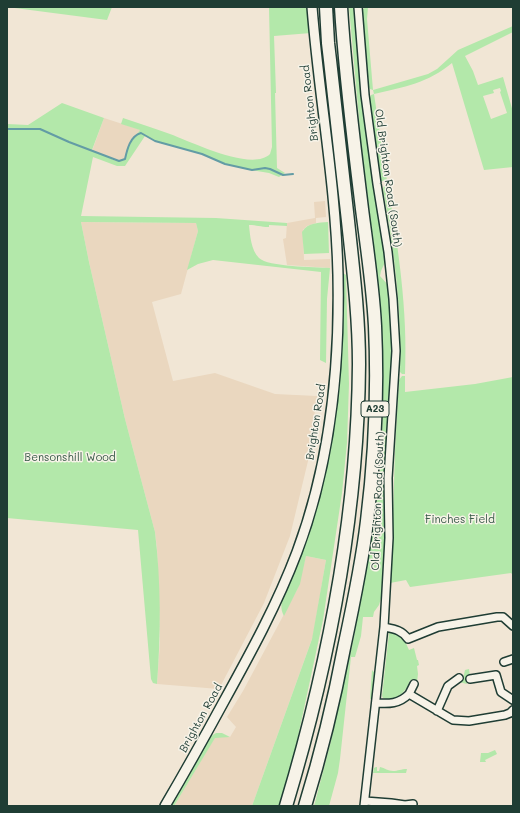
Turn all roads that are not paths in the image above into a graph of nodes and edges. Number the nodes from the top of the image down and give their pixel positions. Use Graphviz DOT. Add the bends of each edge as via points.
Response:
graph roads {
  1 [pos="312,7"];
  2 [pos="326,7"];
  3 [pos="341,7"];
  4 [pos="358,7"];
  5 [pos="513,626"];
  6 [pos="384,627"];
  7 [pos="513,659"];
  8 [pos="504,662"];
  9 [pos="460,678"];
  10 [pos="470,679"];
  11 [pos="414,684"];
  12 [pos="409,694"];
  13 [pos="513,700"];
  14 [pos="376,703"];
  15 [pos="513,710"];
  16 [pos="437,711"];
  17 [pos="364,804"];
  18 [pos="413,804"];
  19 [pos="405,805"];
  20 [pos="165,806"];
  21 [pos="286,806"];
  22 [pos="305,806"];
  1 -- 20 [label="street, Brighton Road" via="333,190 338,275 334,390 326,443 303,535 281,591 247,661"];
  2 -- 21 [label="highway, A23" via="355,289 359,362 357,436 349,518 322,674"];
  3 -- 22 [label="highway, A23" via="374,317 374,437 368,521 355,597 338,681"];
  4 -- 6 [label="street, Old Brighton Road (South)" via="365,94 388,252 395,322"];
  5 -- 6 [label="street" via="497,617 433,629 410,643 398,630"];
  6 -- 14 [label="street, Old Brighton Road (South)"];
  7 -- 8 [label="street"];
  9 -- 16 [label="street" via="448,686"];
  10 -- 13 [label="street" via="496,675 500,690"];
  11 -- 12 [label="street"];
  12 -- 14 [label="street" via="397,702"];
  12 -- 16 [label="street"];
  14 -- 17 [label="street, Old Brighton Road (South)"];
  15 -- 16 [label="street" via="507,715 459,721 451,720"];
  17 -- 19 [label="street" via="391,802"];
  18 -- 19 [label="street"];
}
